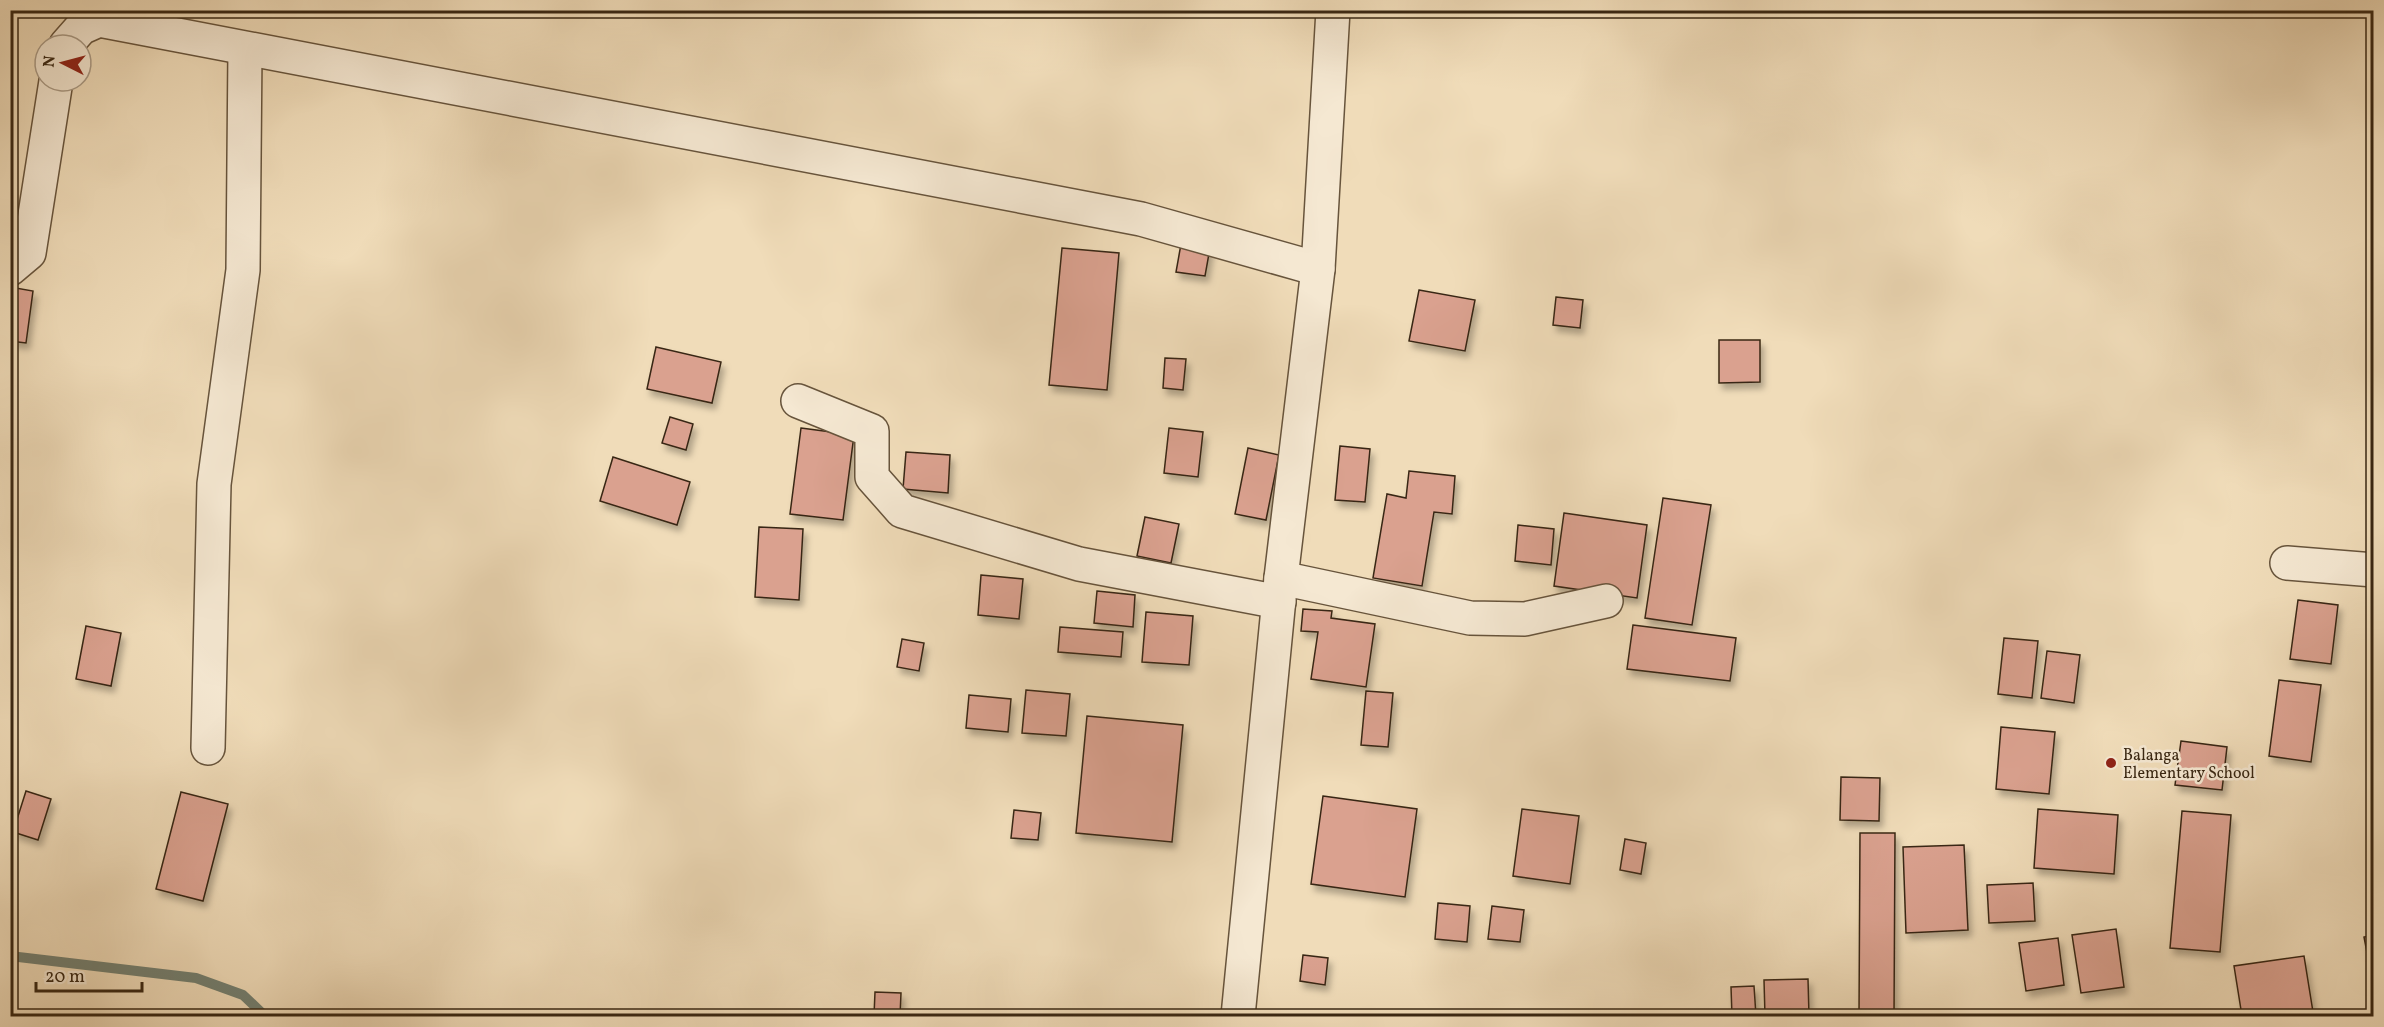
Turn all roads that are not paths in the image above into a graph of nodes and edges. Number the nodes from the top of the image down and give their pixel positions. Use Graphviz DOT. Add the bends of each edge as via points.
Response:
graph roads {
  1 [pos="1333,10"];
  2 [pos="77,33"];
  3 [pos="244,50"];
  4 [pos="54,93"];
  5 [pos="10,269"];
  6 [pos="1318,269"];
  7 [pos="798,401"];
  8 [pos="2287,563"];
  9 [pos="2373,570"];
  10 [pos="1280,590"];
  11 [pos="1606,602"];
  12 [pos="208,748"];
  13 [pos="1238,1017"];
  1 -- 6 [label="street"];
  2 -- 3 [label="street" via="99,20"];
  3 -- 6 [label="street" via="1141,219"];
  3 -- 12 [label="street" via="243,270 214,484"];
  4 -- 5 [label="street" via="29,253"];
  6 -- 10 [label="street"];
  7 -- 10 [label="street" via="872,431 872,477 902,511 1079,564"];
  8 -- 9 [label="street"];
  10 -- 11 [label="street" via="1470,618 1525,619"];
  10 -- 13 [label="street"];
}
